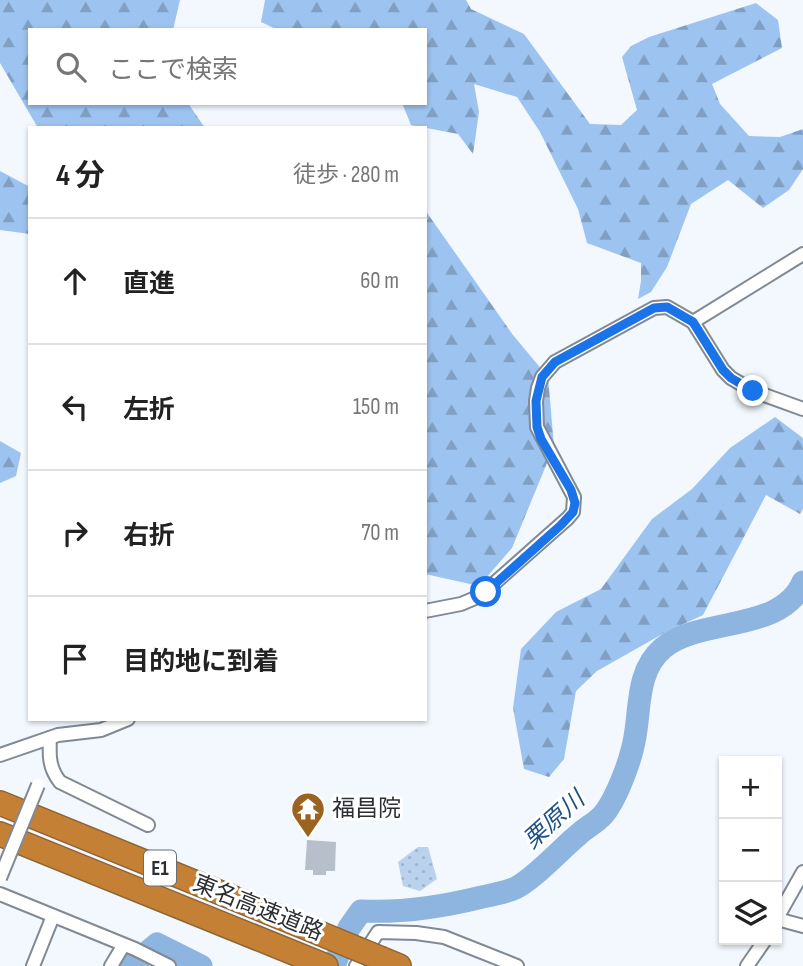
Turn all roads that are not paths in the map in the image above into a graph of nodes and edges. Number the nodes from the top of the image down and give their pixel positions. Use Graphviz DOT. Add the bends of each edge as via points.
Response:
graph roads {
  1 [pos="803,254"];
  2 [pos="693,322"];
  3 [pos="803,409"];
  4 [pos="427,611"];
  5 [pos="123,721"];
  6 [pos="50,738"];
  7 [pos="0,755"];
  8 [pos="48,759"];
  9 [pos="0,803"];
  10 [pos="148,825"];
  11 [pos="0,834"];
  12 [pos="803,872"];
  13 [pos="0,878"];
  14 [pos="0,894"];
  15 [pos="782,909"];
  16 [pos="53,916"];
  17 [pos="782,920"];
  18 [pos="803,926"];
  19 [pos="762,945"];
  20 [pos="129,947"];
  21 [pos="316,962"];
  22 [pos="391,963"];
  23 [pos="33,966"];
  24 [pos="111,966"];
  25 [pos="169,966"];
  26 [pos="356,966"];
  27 [pos="517,966"];
  28 [pos="747,966"];
  1 -- 2 [label="street"];
  2 -- 3 [label="street" via="731,378"];
  2 -- 4 [label="street" via="667,307 654,308 548,369 538,388 537,427 571,490 573,512 480,596"];
  5 -- 6 [label="street" via="101,730"];
  6 -- 7 [label="street"];
  6 -- 8 [label="street"];
  8 -- 10 [label="street" via="60,782"];
  8 -- 13 [label="street, bridge"];
  9 -- 22 [label="highway, 東名高速道路 / E1, bridge"];
  11 -- 21 [label="highway, 東名高速道路 / E1"];
  12 -- 15 [label="street"];
  14 -- 16 [label="street"];
  16 -- 20 [label="street"];
  16 -- 23 [label="street"];
  17 -- 18 [label="street"];
  19 -- 28 [label="street"];
  20 -- 24 [label="street"];
  20 -- 25 [label="street"];
  26 -- 27 [label="street" via="378,932 444,937"];
}
